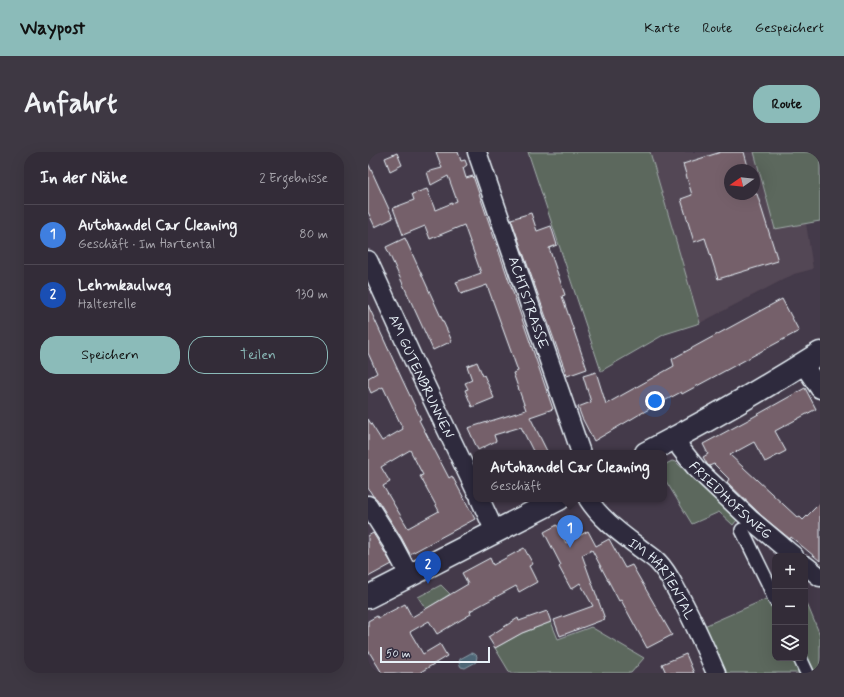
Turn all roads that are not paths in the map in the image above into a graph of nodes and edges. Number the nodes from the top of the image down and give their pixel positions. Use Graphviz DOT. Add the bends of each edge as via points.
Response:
graph roads {
  1 [pos="477,152"];
  2 [pos="368,260"];
  3 [pos="812,358"];
  4 [pos="820,389"];
  5 [pos="677,437"];
  6 [pos="580,450"];
  7 [pos="652,450"];
  8 [pos="473,485"];
  9 [pos="481,502"];
  10 [pos="553,502"];
  11 [pos="590,502"];
  12 [pos="368,505"];
  13 [pos="742,530"];
  14 [pos="495,532"];
  15 [pos="790,553"];
  16 [pos="808,567"];
  17 [pos="409,575"];
  18 [pos="820,577"];
  19 [pos="772,593"];
  20 [pos="368,597"];
  21 [pos="801,661"];
  22 [pos="716,673"];
  23 [pos="807,673"];
  1 -- 6 [label="street, ACHTSTRASSE"];
  2 -- 8 [label="street, AM GUTENBRUNNEN"];
  3 -- 4 [label="street"];
  3 -- 5 [label="street"];
  5 -- 7 [label="street"];
  5 -- 15 [label="street, FRIEDHOFSWEG" via="682,449 696,468"];
  9 -- 14 [label="street"];
  10 -- 14 [label="street"];
  11 -- 22 [label="street, IM HARTENTAL" via="596,511 658,561 666,571 700,635"];
  12 -- 17 [label="street"];
  13 -- 19 [label="street"];
  14 -- 17 [label="street"];
  16 -- 18 [label="street"];
  17 -- 20 [label="street"];
  21 -- 23 [label="street"];
}
